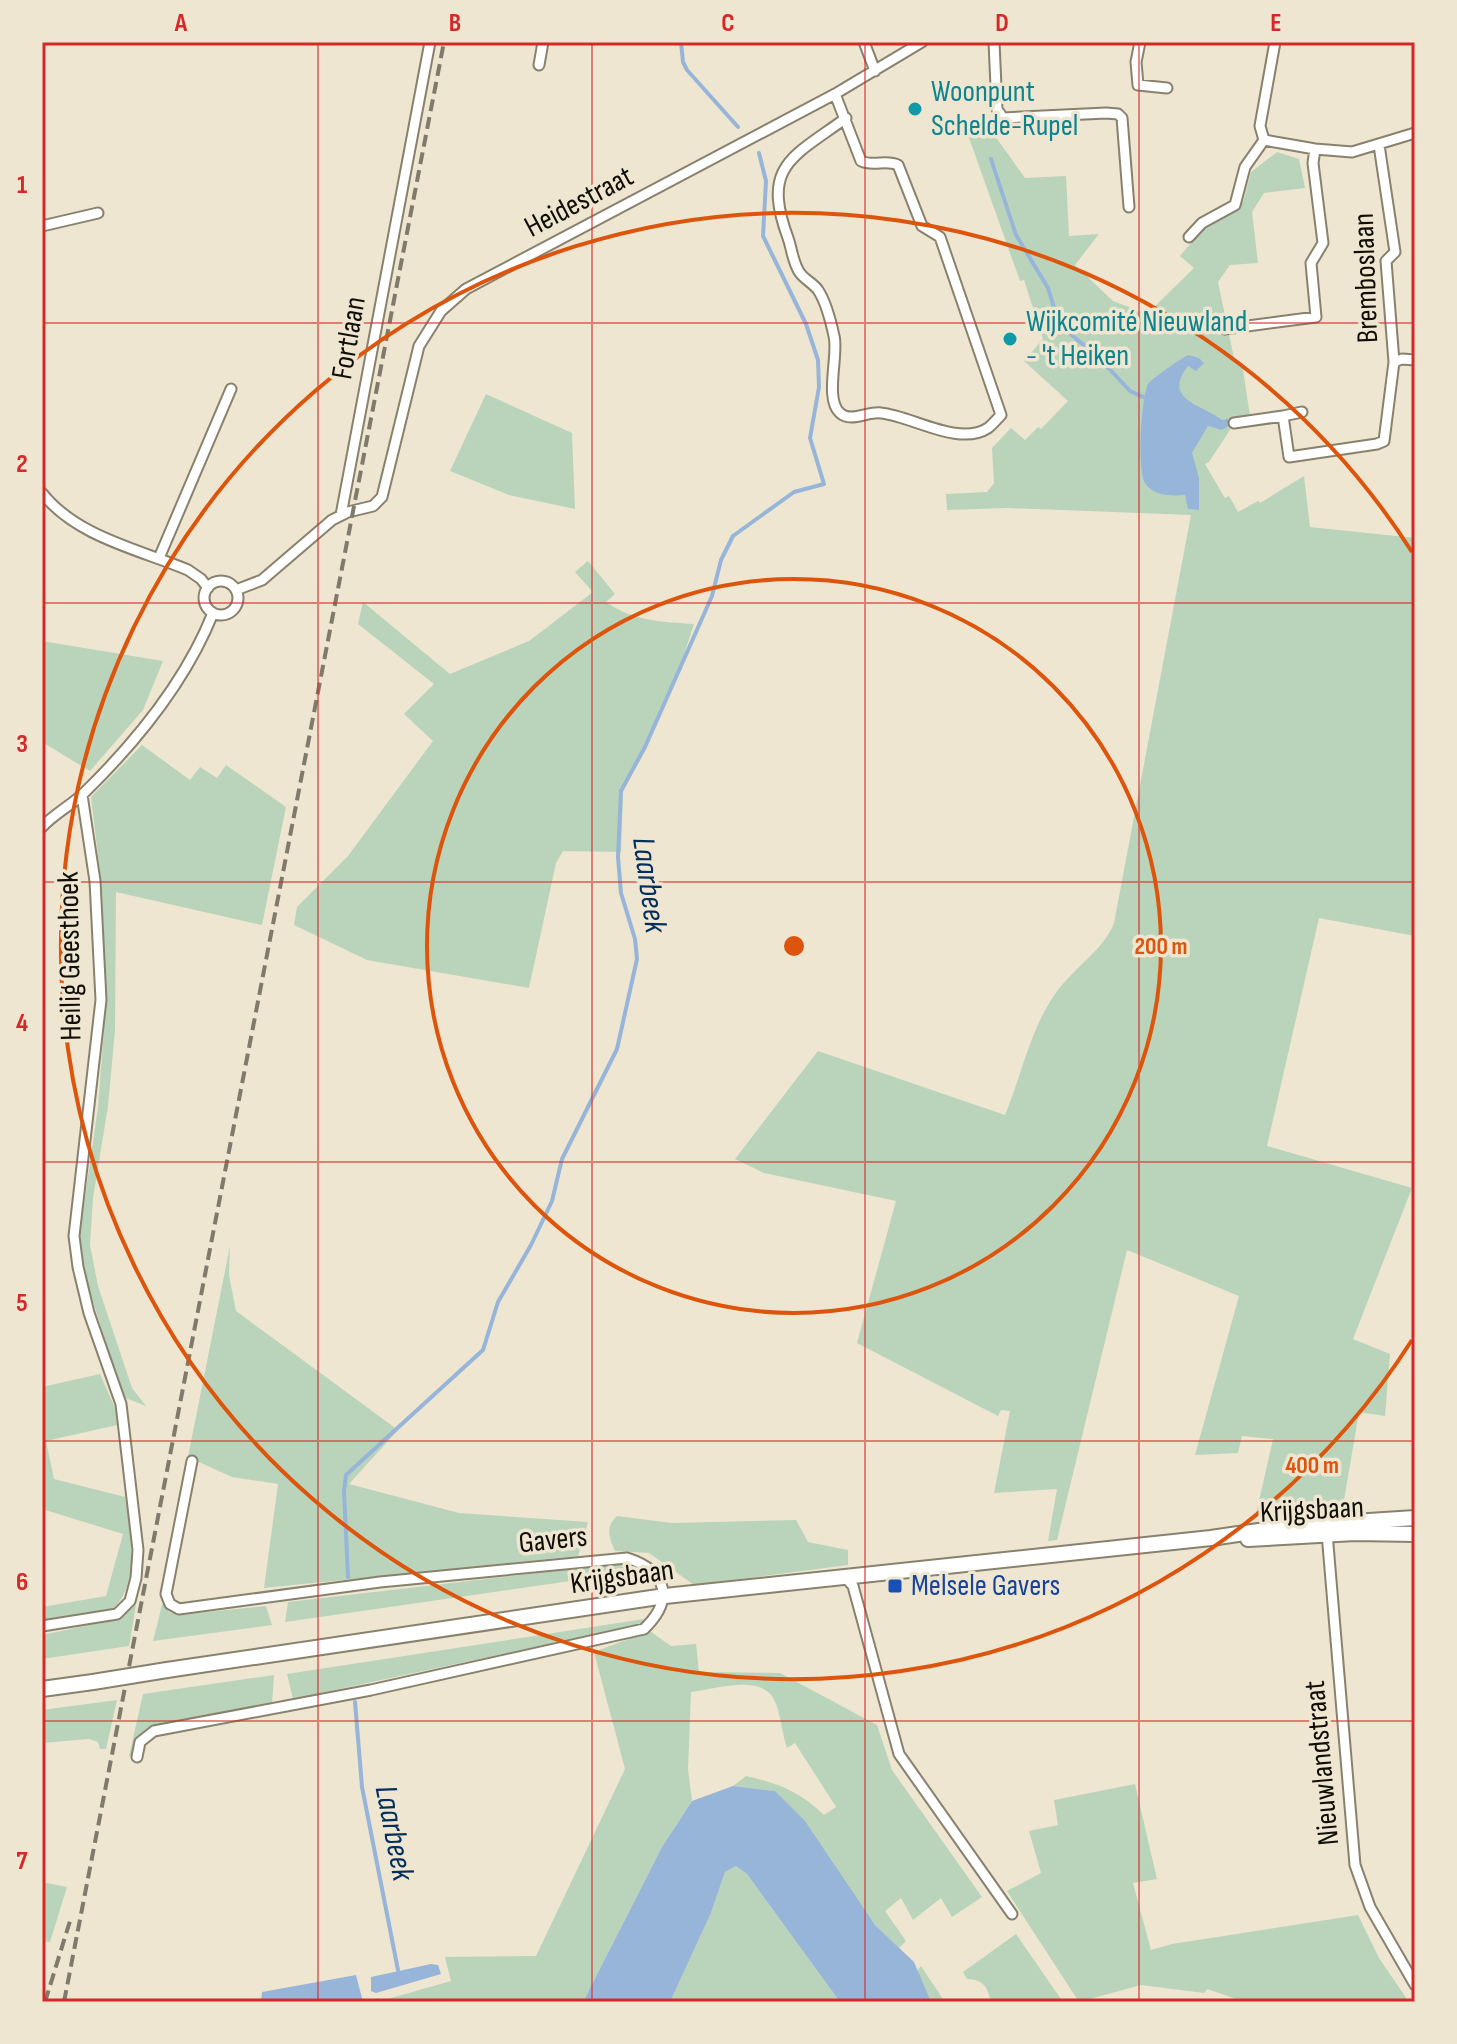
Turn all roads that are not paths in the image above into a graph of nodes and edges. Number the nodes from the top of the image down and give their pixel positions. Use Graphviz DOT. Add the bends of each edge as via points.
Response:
graph roads {
  1 [pos="430,42"];
  2 [pos="543,42"];
  3 [pos="864,42"];
  4 [pos="922,42"];
  5 [pos="994,42"];
  6 [pos="1140,42"];
  7 [pos="1275,42"];
  8 [pos="539,65"];
  9 [pos="875,71"];
  10 [pos="1167,88"];
  11 [pos="835,94"];
  12 [pos="846,118"];
  13 [pos="1415,133"];
  14 [pos="1264,140"];
  15 [pos="1379,145"];
  16 [pos="1315,149"];
  17 [pos="1129,207"];
  18 [pos="98,213"];
  19 [pos="42,226"];
  20 [pos="1189,237"];
  21 [pos="1225,329"];
  22 [pos="1415,360"];
  23 [pos="1394,362"];
  24 [pos="231,389"];
  25 [pos="1302,412"];
  26 [pos="1283,416"];
  27 [pos="1234,423"];
  28 [pos="42,493"];
  29 [pos="341,515"];
  30 [pos="159,558"];
  31 [pos="208,588"];
  32 [pos="236,590"];
  33 [pos="213,613"];
  34 [pos="82,795"];
  35 [pos="42,827"];
  36 [pos="192,1461"];
  37 [pos="1415,1518"];
  38 [pos="1326,1529"];
  39 [pos="1415,1534"];
  40 [pos="846,1578"];
  41 [pos="665,1596"];
  42 [pos="42,1626"];
  43 [pos="42,1689"];
  44 [pos="137,1757"];
  45 [pos="1012,1914"];
  46 [pos="1415,1985"];
  1 -- 29 [label="street, Fortlaan"];
  2 -- 8 [label="street"];
  3 -- 9 [label="street"];
  4 -- 9 [label="street, Heidestraat"];
  5 -- 17 [label="street" via="997,109 1003,118 1118,114 1124,124"];
  6 -- 10 [label="street" via="1138,85"];
  7 -- 14 [label="street" via="1260,126"];
  9 -- 11 [label="street, Heidestraat"];
  11 -- 12 [label="street"];
  11 -- 29 [label="street, Heidestraat" via="466,289 430,325 412,367 382,497"];
  12 -- 12 [label="street" via="861,161 898,165 922,226 940,237 1001,415 987,428 948,434 889,414 848,417 838,411 834,335 820,292 795,265 778,212 778,190 784,165"];
  13 -- 15 [label="street"];
  14 -- 16 [label="street"];
  14 -- 20 [label="street" via="1245,167 1235,205 1202,223"];
  15 -- 16 [label="street" via="1352,152"];
  15 -- 23 [label="street, Bremboslaan" via="1395,252 1386,261"];
  16 -- 21 [label="street" via="1323,243 1311,263 1316,317"];
  18 -- 19 [label="street"];
  22 -- 23 [label="street"];
  23 -- 26 [label="street" via="1384,441 1289,457"];
  24 -- 30 [label="street"];
  25 -- 26 [label="street"];
  26 -- 27 [label="street"];
  28 -- 30 [label="street" via="91,532"];
  29 -- 32 [label="street" via="262,580"];
  30 -- 31 [label="street" via="188,570"];
  31 -- 32 [label="street" via="220,582"];
  31 -- 33 [label="street" via="205,604"];
  32 -- 33 [label="street" via="235,608 227,614"];
  33 -- 34 [label="street" via="192,657 148,723"];
  34 -- 35 [label="street"];
  34 -- 42 [label="street, Heilig Geesthoek" via="95,881 101,1000 74,1236 89,1313 121,1404 138,1550 130,1601 117,1614"];
  36 -- 41 [label="street, Gavers" via="166,1594 179,1609 380,1582 627,1558 652,1571"];
  37 -- 38 [label="main road, Krijgsbaan"];
  38 -- 39 [label="main road, Krijgsbaan"];
  38 -- 40 [label="main road, Krijgsbaan"];
  38 -- 46 [label="street, Nieuwlandstraat" via="1355,1865 1370,1907"];
  40 -- 41 [label="main road, Krijgsbaan"];
  40 -- 45 [label="street" via="853,1586 899,1754"];
  41 -- 43 [label="main road, Krijgsbaan, bridge"];
  41 -- 44 [label="street" via="644,1629 154,1731 140,1742"];
}
